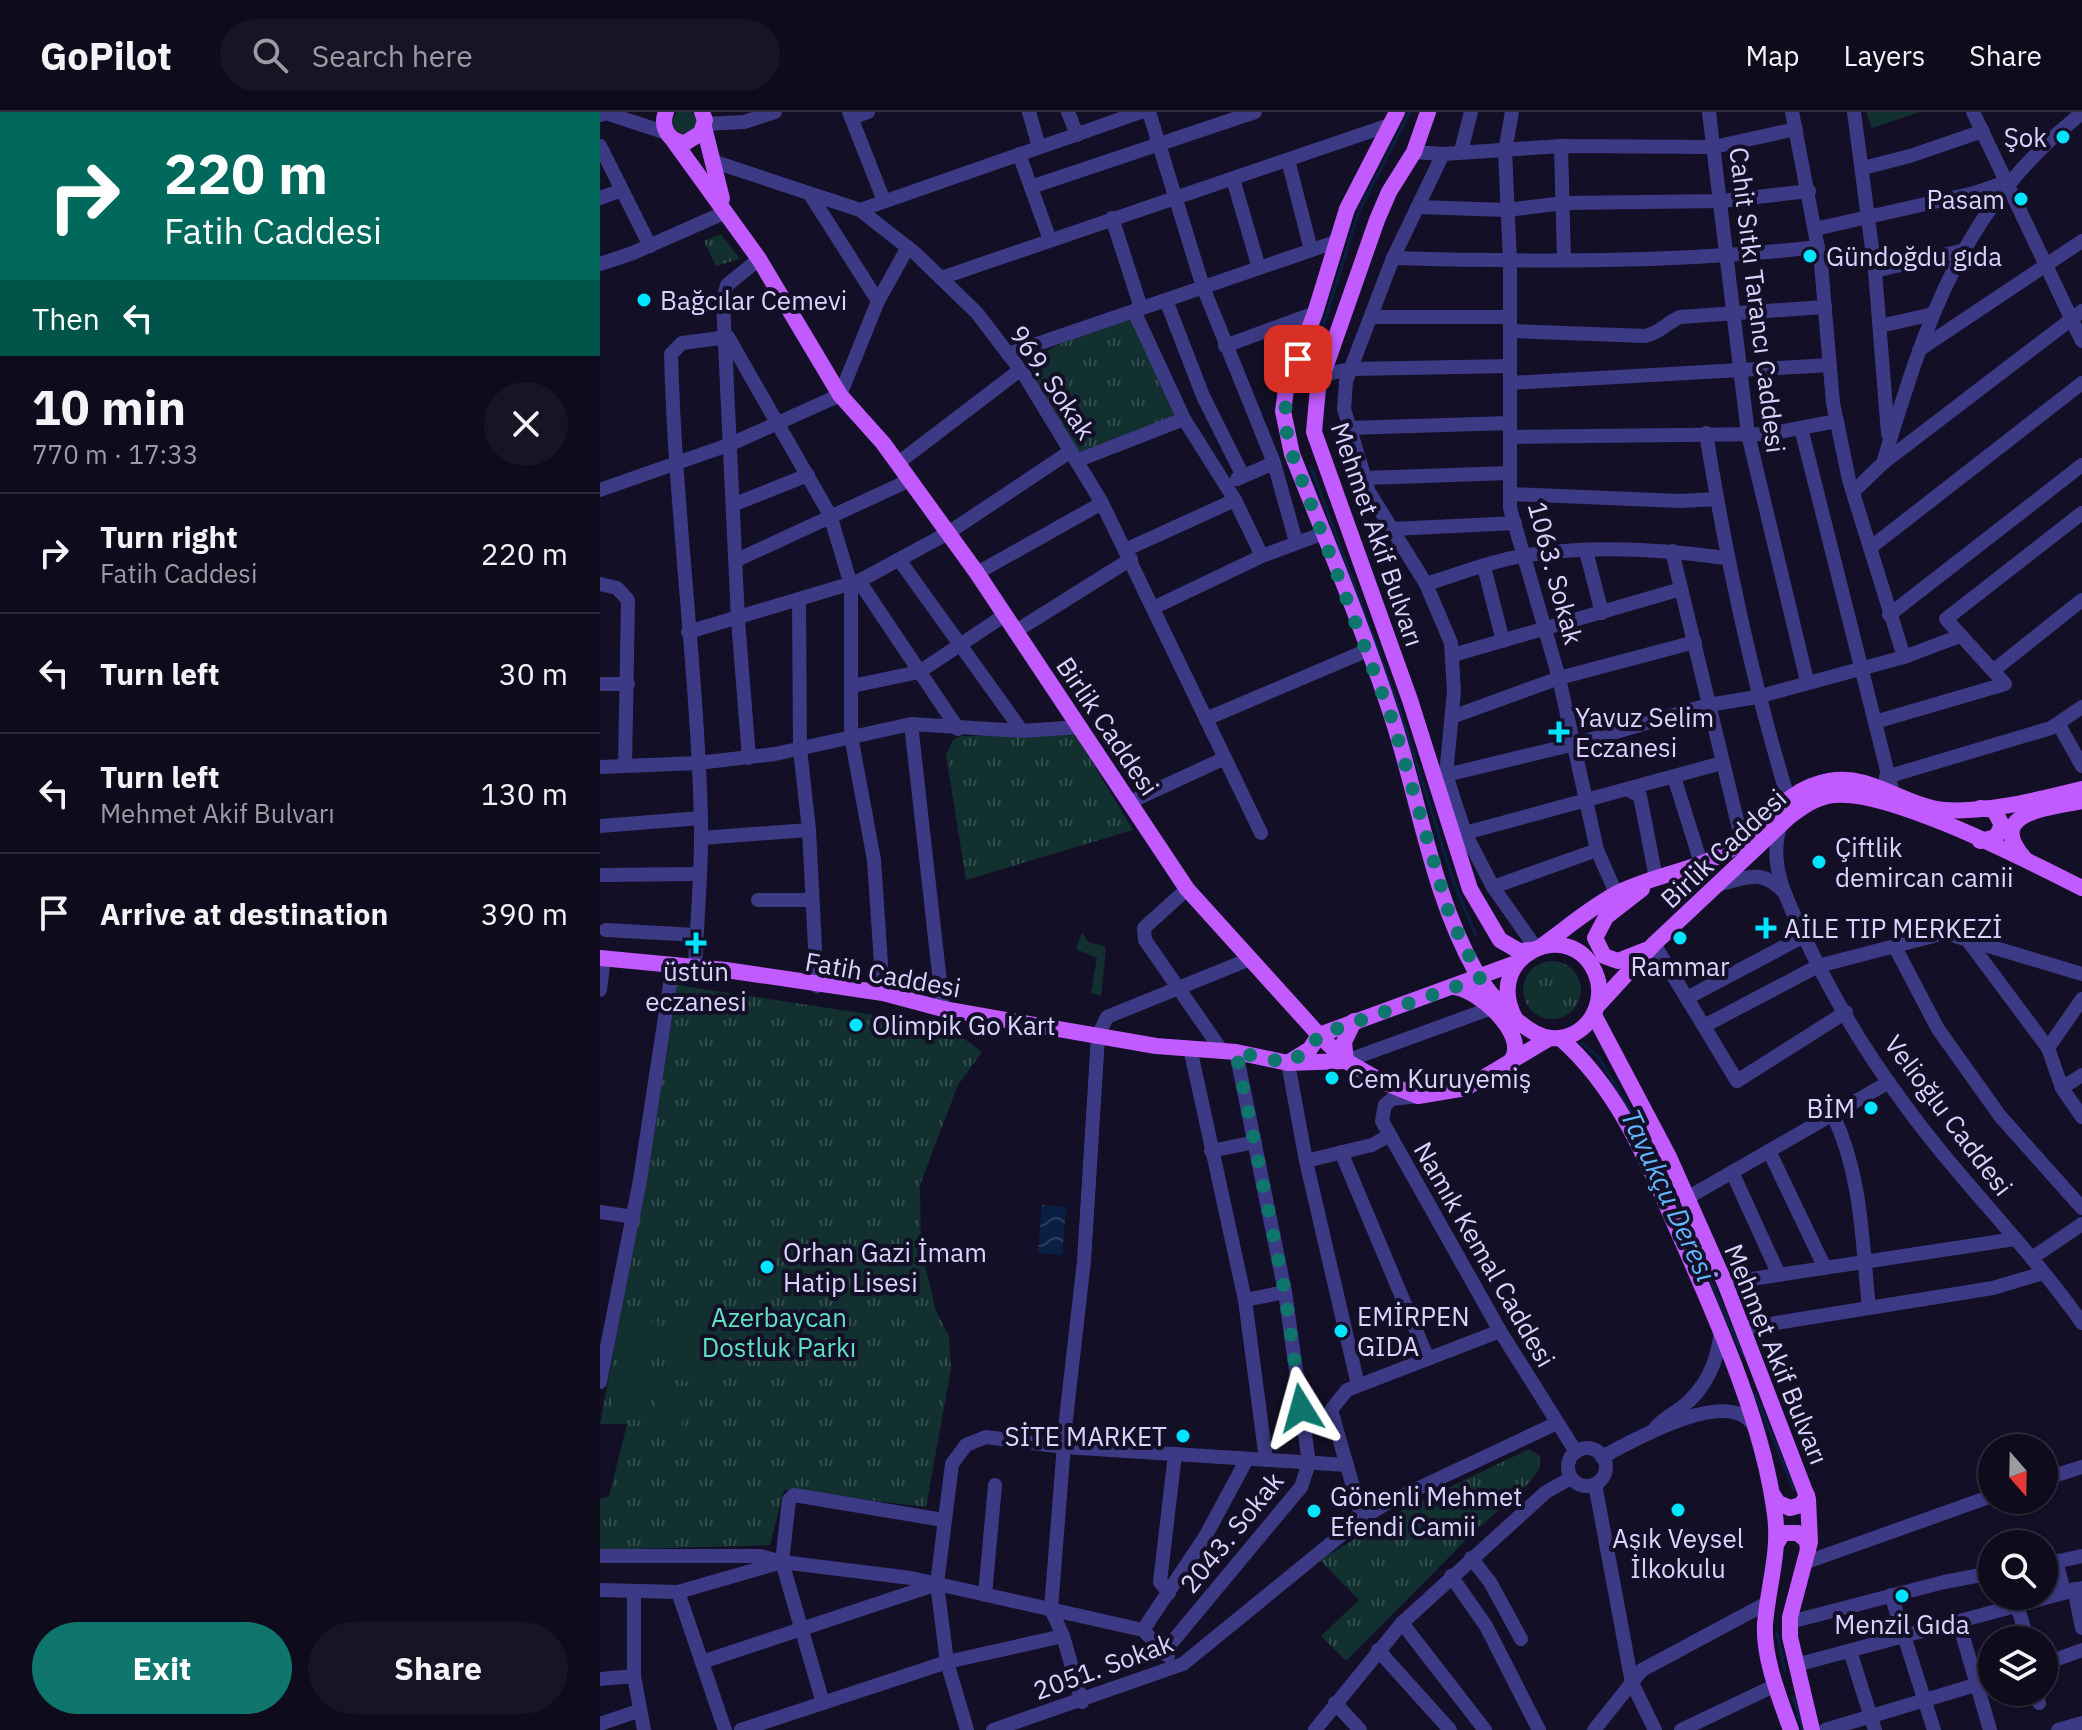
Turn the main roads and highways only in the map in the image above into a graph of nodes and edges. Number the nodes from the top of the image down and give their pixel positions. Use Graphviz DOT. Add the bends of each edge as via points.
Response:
graph roads {
  1 [pos="1428,112"];
  2 [pos="1395,118"];
  3 [pos="704,119"];
  4 [pos="665,124"];
  5 [pos="726,212"];
  6 [pos="2082,789"];
  7 [pos="2082,801"];
  8 [pos="1975,808"];
  9 [pos="1980,841"];
  10 [pos="2027,862"];
  11 [pos="1656,878"];
  12 [pos="2082,888"];
  13 [pos="1654,944"];
  14 [pos="1536,948"];
  15 [pos="602,958"];
  16 [pos="1516,963"];
  17 [pos="1480,978"];
  18 [pos="1454,987"];
  19 [pos="1596,1009"];
  20 [pos="1516,1020"];
  21 [pos="1354,1021"];
  22 [pos="1319,1035"];
  23 [pos="1555,1038"];
  24 [pos="1346,1061"];
  25 [pos="1288,1063"];
  26 [pos="1506,1065"];
  27 [pos="1773,1495"];
  28 [pos="1807,1495"];
  29 [pos="1777,1543"];
  30 [pos="1806,1556"];
  31 [pos="1790,1730"];
  32 [pos="1812,1730"];
  1 -- 14 [label="main road, Mehmet Akif Bulvarı" via="1414,152 1377,220 1313,415 1318,448 1410,700 1458,861 1500,940 1519,951"];
  2 -- 17 [label="main road, Mehmet Akif Bulvarı" via="1347,209 1283,411 1292,454 1393,722 1450,917"];
  3 -- 4 [label="main road" via="691,142"];
  3 -- 5 [label="main road, Birlik Caddesi"];
  4 -- 5 [label="main road, Birlik Caddesi"];
  5 -- 22 [label="main road, Birlik Caddesi" via="840,395 898,463 977,573 1187,889"];
  6 -- 8 [label="main road, Birlik Caddesi"];
  7 -- 10 [label="main road" via="2023,814 2012,836"];
  8 -- 9 [label="main road" via="1994,810 2002,825 1996,837"];
  8 -- 11 [label="main road, Birlik Caddesi" via="1930,808 1889,784 1831,780 1788,798 1742,841 1701,863"];
  9 -- 10 [label="main road, Birlik Caddesi"];
  9 -- 13 [label="main road, Birlik Caddesi" via="1868,796 1812,800"];
  10 -- 12 [label="main road, Birlik Caddesi"];
  11 -- 13 [label="main road" via="1606,917 1595,938 1604,956 1618,961"];
  11 -- 14 [label="main road, Birlik Caddesi" via="1616,893"];
  13 -- 19 [label="main road, Birlik Caddesi"];
  14 -- 16 [label="main road"];
  14 -- 19 [label="main road" via="1557,945 1585,957 1600,984"];
  15 -- 25 [label="main road, Fatih Caddesi" via="883,993 1098,1036"];
  16 -- 17 [label="main road"];
  16 -- 20 [label="main road" via="1507,982"];
  17 -- 18 [label="main road"];
  17 -- 20 [label="main road, Mehmet Akif Bulvarı"];
  18 -- 21 [label="main road"];
  18 -- 26 [label="main road" via="1469,992 1505,1022 1517,1045"];
  19 -- 23 [label="main road" via="1577,1032"];
  19 -- 28 [label="main road, Mehmet Akif Bulvarı" via="1725,1283"];
  20 -- 23 [label="main road"];
  21 -- 22 [label="main road"];
  21 -- 24 [label="main road" via="1344,1042"];
  22 -- 24 [label="main road, Birlik Caddesi"];
  22 -- 25 [label="main road" via="1310,1049"];
  23 -- 26 [label="main road"];
  23 -- 27 [label="main road, Mehmet Akif Bulvarı" via="1598,1077 1622,1114 1721,1329"];
  24 -- 25 [label="main road, Fatih Caddesi"];
  24 -- 26 [label="main road, Birlik Caddesi" via="1418,1096 1466,1088"];
  27 -- 28 [label="main road" via="1790,1508 1801,1505"];
  27 -- 29 [label="main road, Mehmet Akif Bulvarı"];
  28 -- 30 [label="main road, Mehmet Akif Bulvarı" via="1812,1518"];
  29 -- 30 [label="main road" via="1783,1533 1798,1533 1807,1541"];
  29 -- 31 [label="main road, Mehmet Akif Bulvarı" via="1765,1630"];
  30 -- 32 [label="main road, Mehmet Akif Bulvarı" via="1790,1622"];
}
